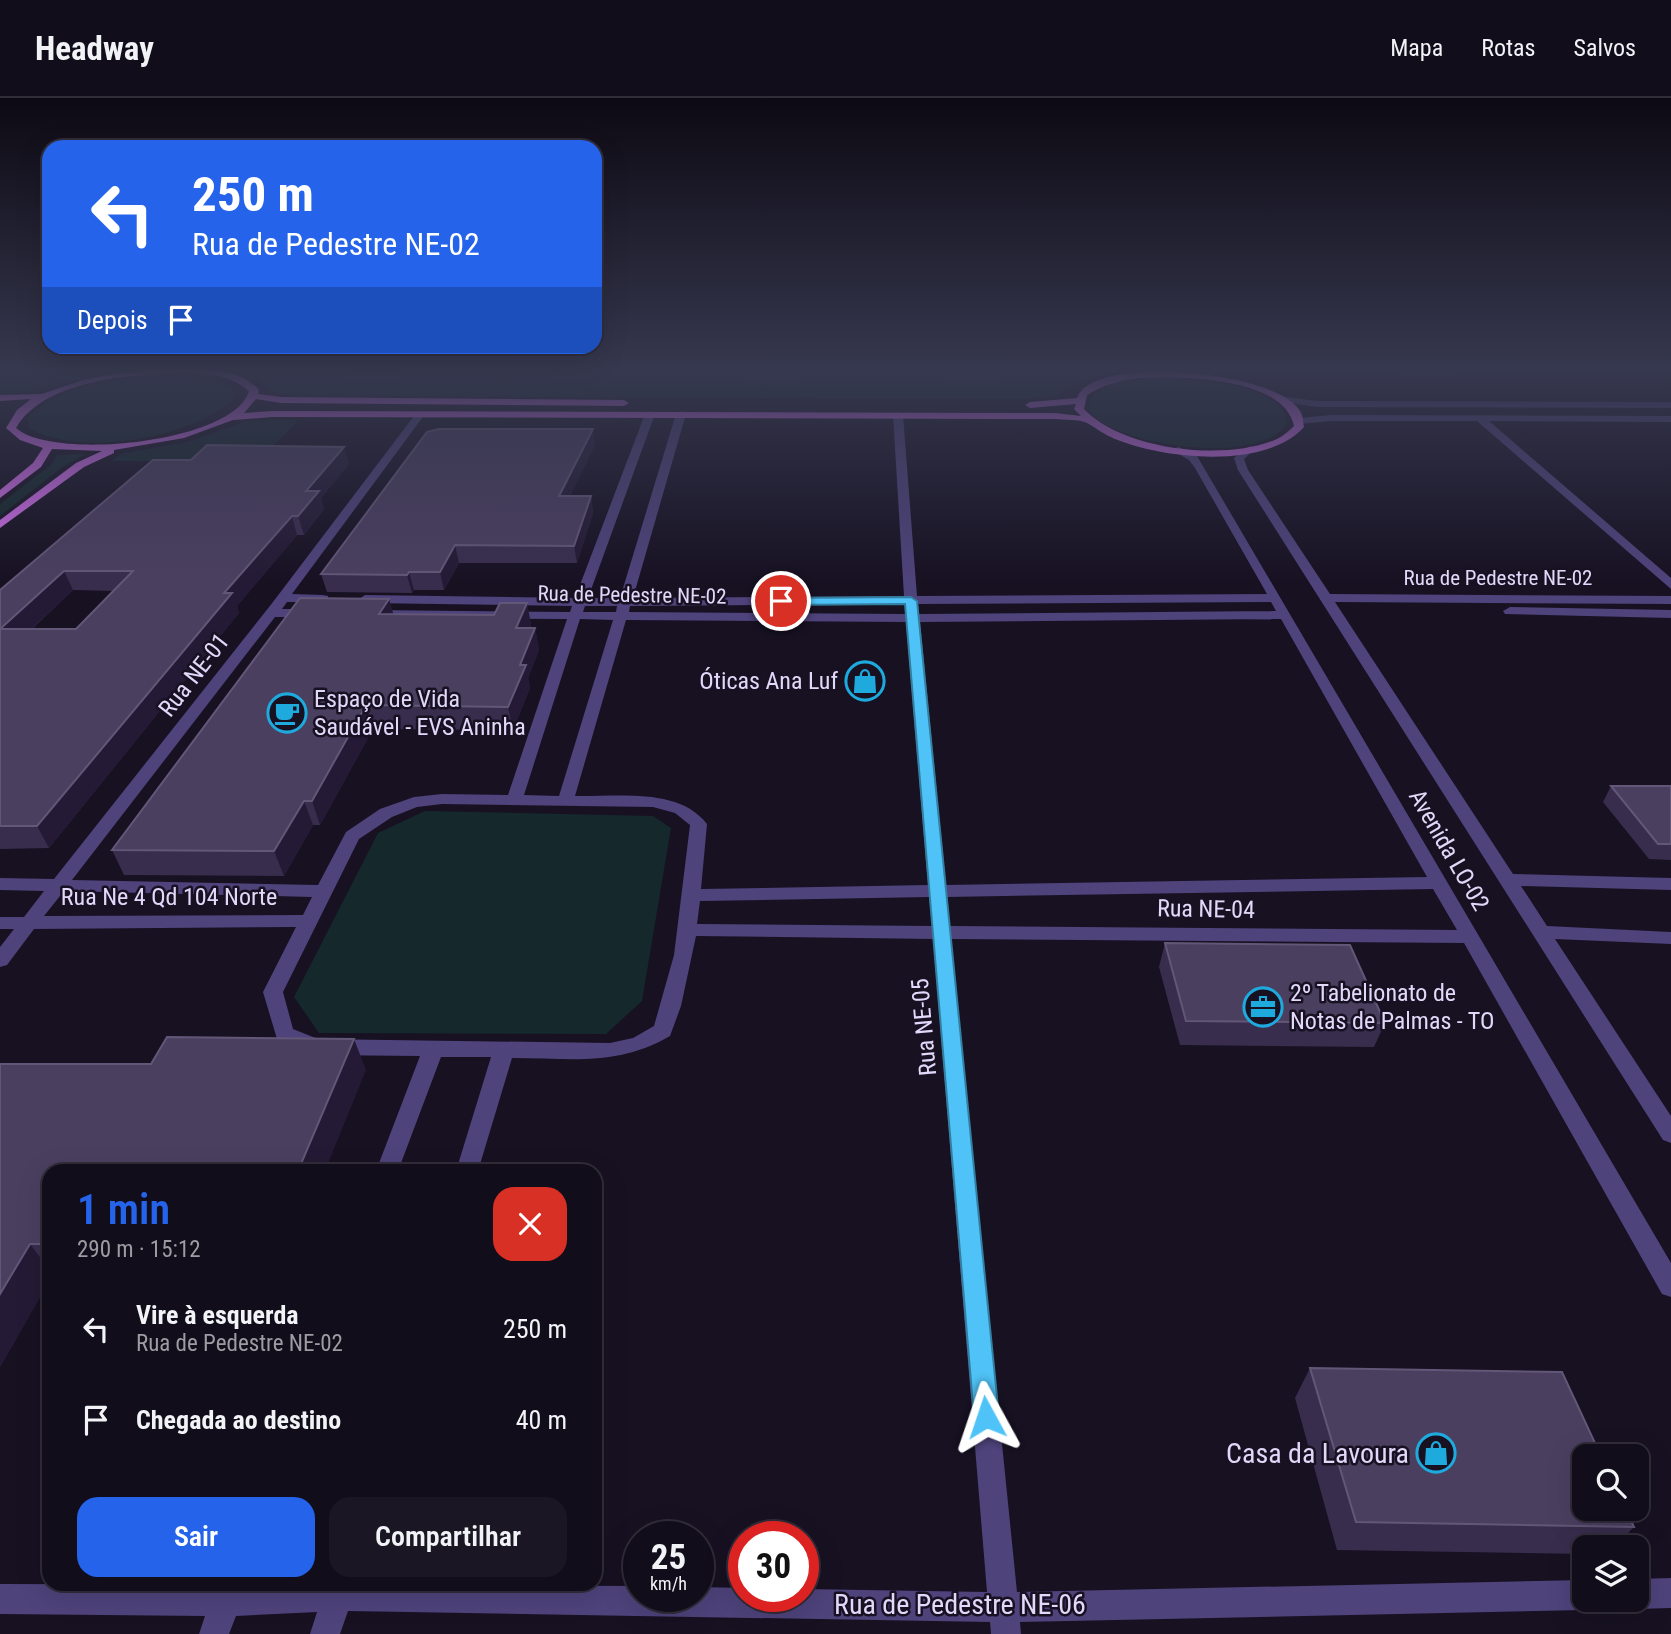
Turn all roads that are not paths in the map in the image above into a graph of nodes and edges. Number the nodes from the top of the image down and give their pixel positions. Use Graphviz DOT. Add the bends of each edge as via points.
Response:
graph roads {
  1 [pos="25,439"];
  2 [pos="162,439"];
  3 [pos="402,439"];
  4 [pos="641,439"];
  5 [pos="674,439"];
  6 [pos="900,439"];
  7 [pos="1124,439"];
  8 [pos="1285,439"];
  9 [pos="1503,439"];
  10 [pos="130,445"];
  11 [pos="50,446"];
  12 [pos="1175,449"];
  13 [pos="1250,449"];
  14 [pos="0,495"];
  15 [pos="0,525"];
  16 [pos="1671,585"];
  17 [pos="283,598"];
  18 [pos="1275,598"];
  19 [pos="1671,600"];
  20 [pos="626,602"];
  21 [pos="1328,603"];
  22 [pos="578,609"];
  23 [pos="912,609"];
  24 [pos="272,613"];
  25 [pos="327,613"];
  26 [pos="355,614"];
  27 [pos="1671,614"];
  28 [pos="1285,615"];
  29 [pos="622,617"];
  30 [pos="515,799"];
  31 [pos="566,800"];
  32 [pos="1507,880"];
  33 [pos="1440,883"];
  34 [pos="0,884"];
  35 [pos="1671,884"];
  36 [pos="60,886"];
  37 [pos="325,891"];
  38 [pos="938,891"];
  39 [pos="691,895"];
  40 [pos="309,921"];
  41 [pos="30,922"];
  42 [pos="0,923"];
  43 [pos="687,930"];
  44 [pos="942,931"];
  45 [pos="1541,932"];
  46 [pos="1471,937"];
  47 [pos="1671,938"];
  48 [pos="0,960"];
  49 [pos="433,1049"];
  50 [pos="504,1049"];
  51 [pos="1671,1134"];
  52 [pos="390,1164"];
  53 [pos="469,1164"];
  54 [pos="1671,1286"];
  55 [pos="284,1591"];
  56 [pos="339,1591"];
  57 [pos="361,1591"];
  58 [pos="229,1592"];
  59 [pos="1671,1593"];
  60 [pos="1649,1594"];
  61 [pos="1572,1596"];
  62 [pos="0,1599"];
  63 [pos="1005,1620"];
  64 [pos="214,1634"];
  65 [pos="326,1634"];
  1 -- 11 [label="main road"];
  2 -- 10 [label="main road"];
  3 -- 17 [label="street, Rua NE-01"];
  4 -- 22 [label="street"];
  5 -- 20 [label="street"];
  6 -- 23 [label="street, Rua NE-05"];
  7 -- 12 [label="main road"];
  8 -- 13 [label="main road"];
  9 -- 16 [label="street"];
  10 -- 11 [label="main road"];
  10 -- 15 [label="main road" via="80,465"];
  11 -- 14 [label="main road" via="37,465"];
  12 -- 13 [label="main road"];
  12 -- 18 [label="street, Avenida LO-02" via="1198,464"];
  13 -- 21 [label="street, Avenida LO-02" via="1239,458 1242,470"];
  17 -- 22 [label="street, Rua de Pedestre NE-02"];
  17 -- 24 [label="street, Rua NE-01"];
  18 -- 23 [label="street, Rua de Pedestre NE-02"];
  18 -- 28 [label="street, Avenida LO-02"];
  19 -- 21 [label="street, Rua de Pedestre NE-02"];
  20 -- 22 [label="street, Rua de Pedestre NE-02"];
  20 -- 23 [label="street, Rua de Pedestre NE-02"];
  20 -- 29 [label="street"];
  21 -- 27 [label="street, Rua de Pedestre NE-02"];
  21 -- 32 [label="street, Avenida LO-02"];
  22 -- 26 [label="street, Rua de Pedestre NE-02"];
  22 -- 29 [label="street, Rua de Pedestre NE-02"];
  22 -- 30 [label="street"];
  23 -- 28 [label="street, Rua de Pedestre NE-02"];
  23 -- 29 [label="street, Rua de Pedestre NE-02"];
  23 -- 38 [label="street, Rua NE-05"];
  24 -- 25 [label="street"];
  24 -- 36 [label="street, Rua NE-01"];
  28 -- 33 [label="street, Avenida LO-02"];
  29 -- 31 [label="street"];
  30 -- 31 [label="street"];
  30 -- 37 [label="street" via="414,802 386,813 352,836"];
  31 -- 39 [label="street" via="653,802 681,809 699,824"];
  32 -- 35 [label="street"];
  32 -- 45 [label="street, Avenida LO-02"];
  33 -- 38 [label="street, Rua NE-04"];
  33 -- 46 [label="street, Avenida LO-02"];
  34 -- 36 [label="street"];
  36 -- 37 [label="street, Rua Ne 4 Qd 104 Norte"];
  36 -- 41 [label="street, Rua NE-01"];
  37 -- 40 [label="street"];
  38 -- 39 [label="street"];
  38 -- 44 [label="street, Rua NE-05"];
  39 -- 43 [label="street"];
  40 -- 41 [label="street, Rua Ne 4 Qd 104 Norte"];
  40 -- 49 [label="street" via="273,992 284,1034 316,1047"];
  41 -- 42 [label="street"];
  41 -- 48 [label="street, Rua NE-01"];
  43 -- 44 [label="street"];
  43 -- 50 [label="street" via="674,1004 663,1031 638,1045 610,1051"];
  44 -- 46 [label="street, Rua NE-04"];
  44 -- 63 [label="street, Rua NE-05"];
  45 -- 47 [label="street"];
  45 -- 51 [label="street, Avenida LO-02"];
  46 -- 54 [label="street, Avenida LO-02"];
  49 -- 50 [label="street"];
  49 -- 52 [label="street"];
  50 -- 53 [label="street"];
  55 -- 58 [label="street, Rua de Pedestre NE-06"];
  56 -- 65 [label="street"];
  57 -- 63 [label="street, Rua de Pedestre NE-06"];
  58 -- 62 [label="street, Rua de Pedestre NE-06"];
  58 -- 64 [label="street"];
  59 -- 60 [label="street"];
  61 -- 63 [label="street, Rua de Pedestre NE-06"];
}
